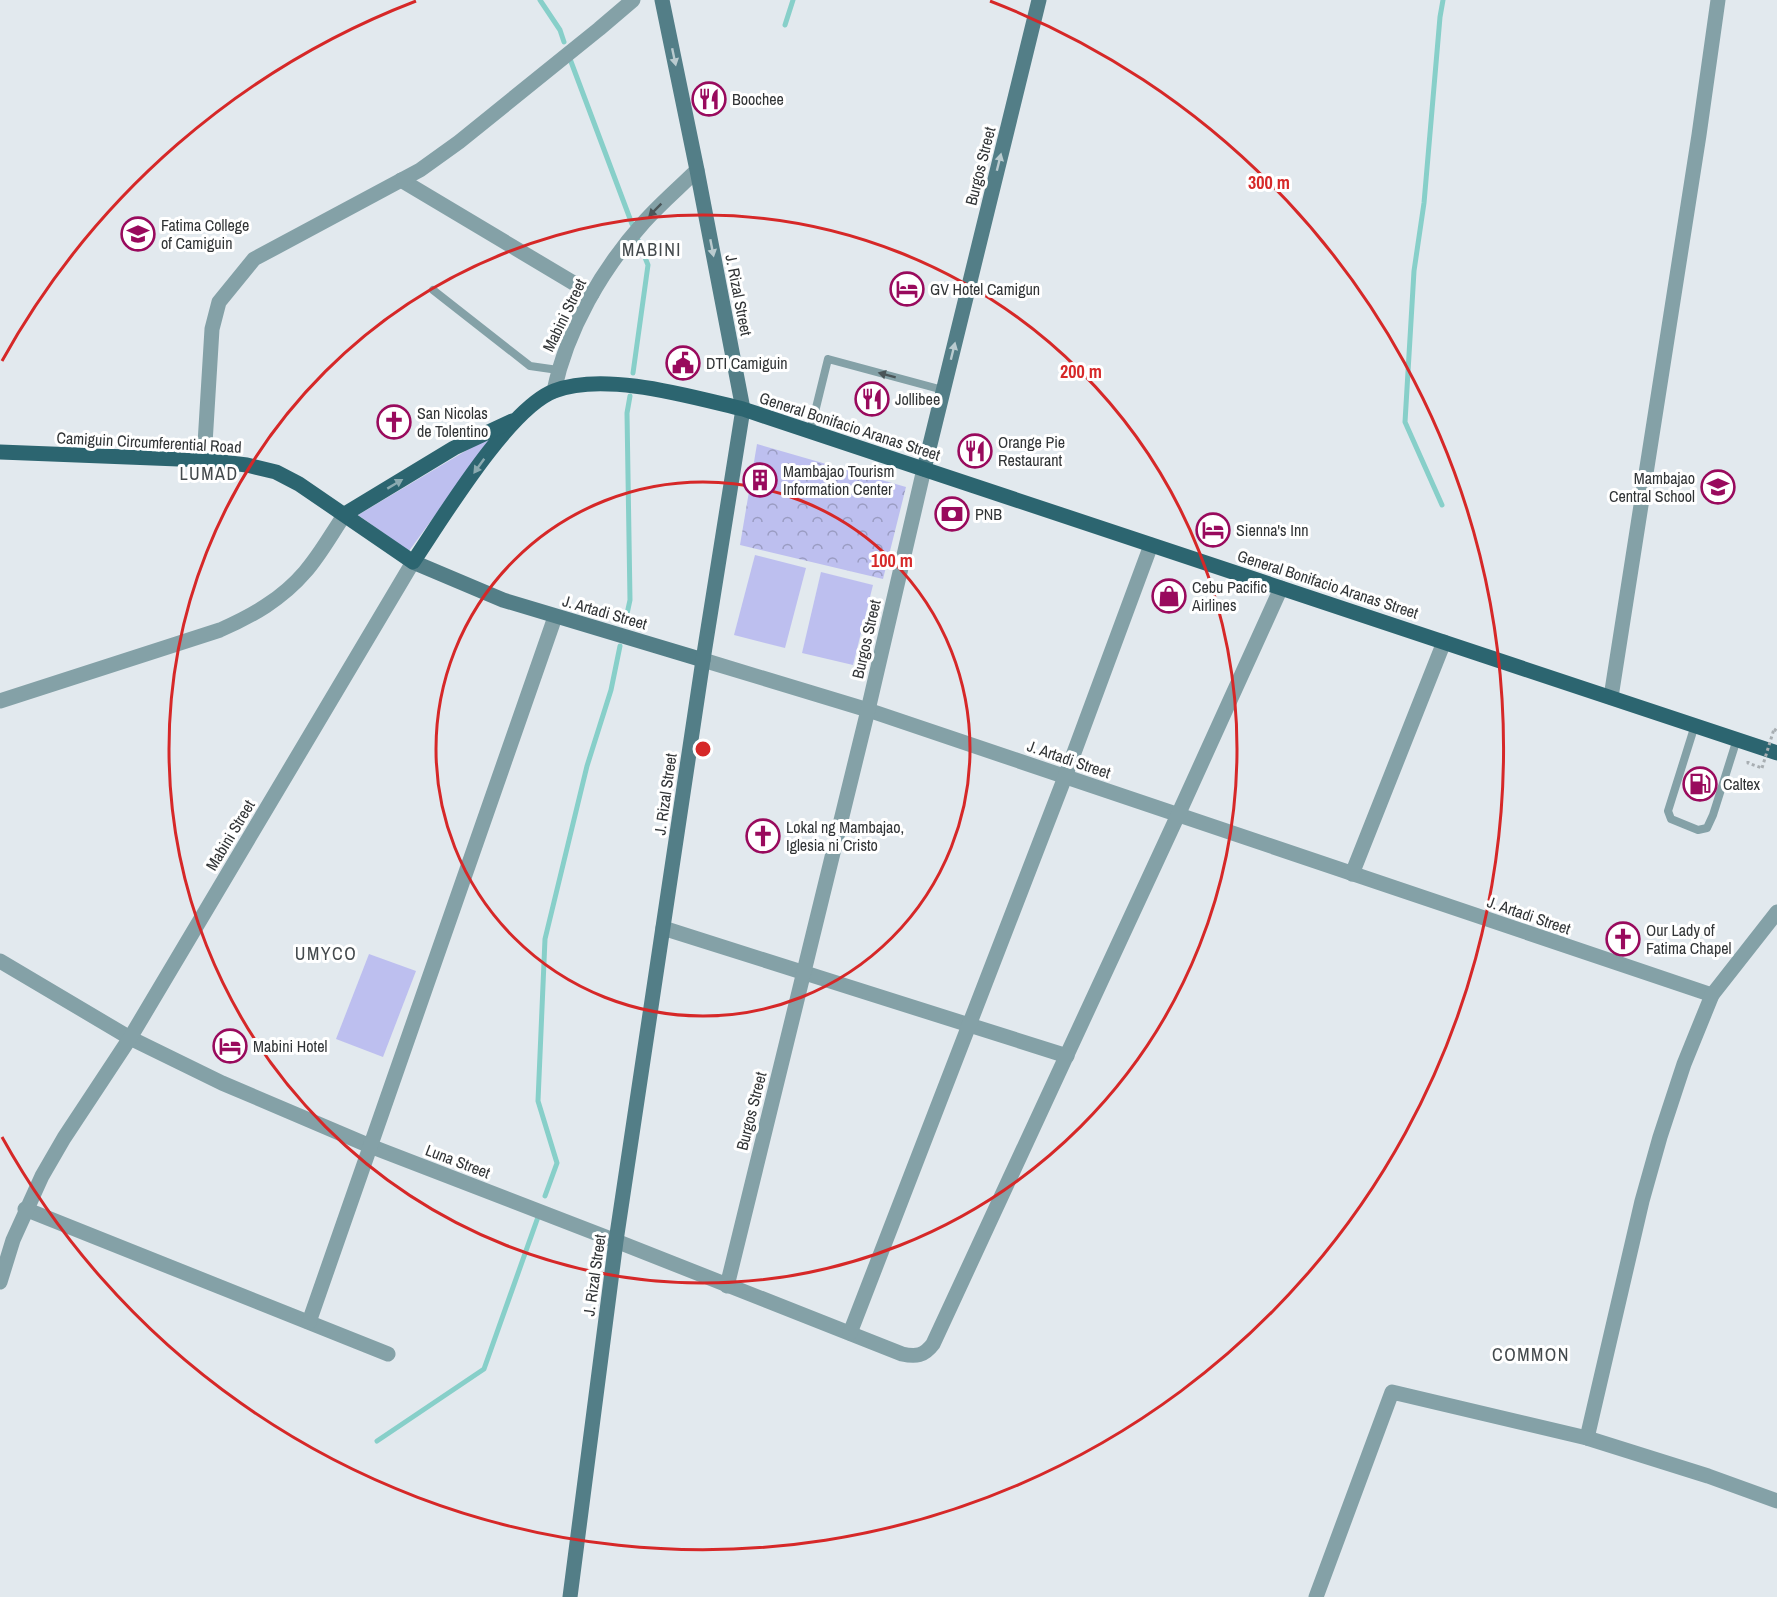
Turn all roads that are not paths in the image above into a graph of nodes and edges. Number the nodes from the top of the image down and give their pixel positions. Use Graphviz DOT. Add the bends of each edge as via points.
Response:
graph roads {
  1 [pos="633,0"];
  2 [pos="662,0"];
  3 [pos="1039,0"];
  4 [pos="1718,0"];
  5 [pos="697,170"];
  6 [pos="402,180"];
  7 [pos="434,290"];
  8 [pos="592,294"];
  9 [pos="558,370"];
  10 [pos="943,390"];
  11 [pos="554,391"];
  12 [pos="743,410"];
  13 [pos="515,420"];
  14 [pos="810,432"];
  15 [pos="0,452"];
  16 [pos="204,460"];
  17 [pos="924,469"];
  18 [pos="345,514"];
  19 [pos="1151,545"];
  20 [pos="413,562"];
  21 [pos="1281,588"];
  22 [pos="555,617"];
  23 [pos="1444,642"];
  24 [pos="703,660"];
  25 [pos="1611,697"];
  26 [pos="0,701"];
  27 [pos="868,710"];
  28 [pos="1695,725"];
  29 [pos="1737,739"];
  30 [pos="1777,753"];
  31 [pos="1065,777"];
  32 [pos="1178,815"];
  33 [pos="1352,874"];
  34 [pos="1777,912"];
  35 [pos="663,927"];
  36 [pos="0,961"];
  37 [pos="804,972"];
  38 [pos="1712,995"];
  39 [pos="969,1025"];
  40 [pos="130,1038"];
  41 [pos="1067,1056"];
  42 [pos="370,1146"];
  43 [pos="25,1209"];
  44 [pos="616,1241"];
  45 [pos="0,1282"];
  46 [pos="727,1286"];
  47 [pos="309,1322"];
  48 [pos="850,1333"];
  49 [pos="388,1354"];
  50 [pos="1587,1438"];
  51 [pos="1777,1501"];
  52 [pos="570,1597"];
  53 [pos="1316,1597"];
  1 -- 6 [label="street" via="459,142"];
  2 -- 5 [label="street, J. Rizal Street, one-way"];
  10 -- 3 [label="street, Burgos Street, one-way"];
  4 -- 25 [label="street"];
  5 -- 8 [label="street, Mabini Street, one-way" via="645,221"];
  5 -- 12 [label="street, J. Rizal Street, one-way"];
  6 -- 8 [label="street"];
  6 -- 16 [label="street" via="254,259 219,302 212,329"];
  7 -- 9 [label="lane" via="530,366"];
  8 -- 9 [label="street, Mabini Street"];
  9 -- 11 [label="street, Mabini Street"];
  10 -- 14 [label="lane, one-way" via="828,359"];
  10 -- 17 [label="street, Burgos Street"];
  11 -- 12 [label="main road, General Bonifacio Aranas Street" via="579,385 626,386"];
  11 -- 13 [label="main road, Mabini Street"];
  12 -- 14 [label="main road, General Bonifacio Aranas Street"];
  12 -- 24 [label="street, J. Rizal Street"];
  18 -- 13 [label="main road, Mabini Street, one-way" via="454,448"];
  13 -- 20 [label="main road, Mabini Street, one-way"];
  14 -- 17 [label="main road, General Bonifacio Aranas Street"];
  15 -- 16 [label="main road, Camiguin Circumferential Road"];
  16 -- 18 [label="main road, Camiguin Circumferential Road" via="276,472"];
  17 -- 19 [label="main road, General Bonifacio Aranas Street"];
  17 -- 27 [label="street, Burgos Street"];
  18 -- 20 [label="main road, Camiguin Circumferential Road"];
  18 -- 26 [label="street" via="305,572 251,616 220,630"];
  19 -- 21 [label="main road, General Bonifacio Aranas Street"];
  19 -- 31 [label="street"];
  20 -- 22 [label="street, J. Artadi Street"];
  20 -- 40 [label="street, Mabini Street"];
  21 -- 23 [label="main road, General Bonifacio Aranas Street"];
  21 -- 32 [label="street"];
  22 -- 24 [label="street, J. Artadi Street"];
  22 -- 42 [label="street"];
  23 -- 25 [label="main road, General Bonifacio Aranas Street"];
  23 -- 33 [label="street"];
  24 -- 27 [label="street, J. Artadi Street"];
  24 -- 35 [label="street, J. Rizal Street"];
  25 -- 28 [label="main road, General Bonifacio Aranas Street"];
  27 -- 31 [label="street, J. Artadi Street"];
  27 -- 37 [label="street, Burgos Street"];
  28 -- 29 [label="main road, General Bonifacio Aranas Street"];
  28 -- 29 [label="lane" via="1668,811 1671,819 1698,830 1707,828 1713,815"];
  29 -- 30 [label="main road, General Bonifacio Aranas Street"];
  31 -- 32 [label="street, J. Artadi Street"];
  31 -- 39 [label="street"];
  32 -- 33 [label="street, J. Artadi Street"];
  32 -- 41 [label="street"];
  33 -- 38 [label="street, J. Artadi Street"];
  34 -- 38 [label="street"];
  35 -- 37 [label="street"];
  35 -- 44 [label="street, J. Rizal Street"];
  36 -- 40 [label="street, Luna Street"];
  37 -- 39 [label="street"];
  37 -- 46 [label="street, Burgos Street"];
  38 -- 50 [label="street" via="1660,1137"];
  39 -- 41 [label="street"];
  39 -- 48 [label="street"];
  40 -- 42 [label="street, Luna Street" via="222,1083"];
  40 -- 43 [label="street, Mabini Street" via="64,1138"];
  41 -- 48 [label="street, Luna Street" via="933,1344 920,1356 902,1354"];
  42 -- 44 [label="street, Luna Street"];
  42 -- 47 [label="street"];
  43 -- 45 [label="street, Mabini Street"];
  43 -- 47 [label="street"];
  44 -- 46 [label="street, Luna Street"];
  44 -- 52 [label="street, J. Rizal Street"];
  46 -- 48 [label="street, Luna Street"];
  47 -- 49 [label="street"];
  50 -- 51 [label="street"];
  50 -- 53 [label="street" via="1392,1392"];
}
